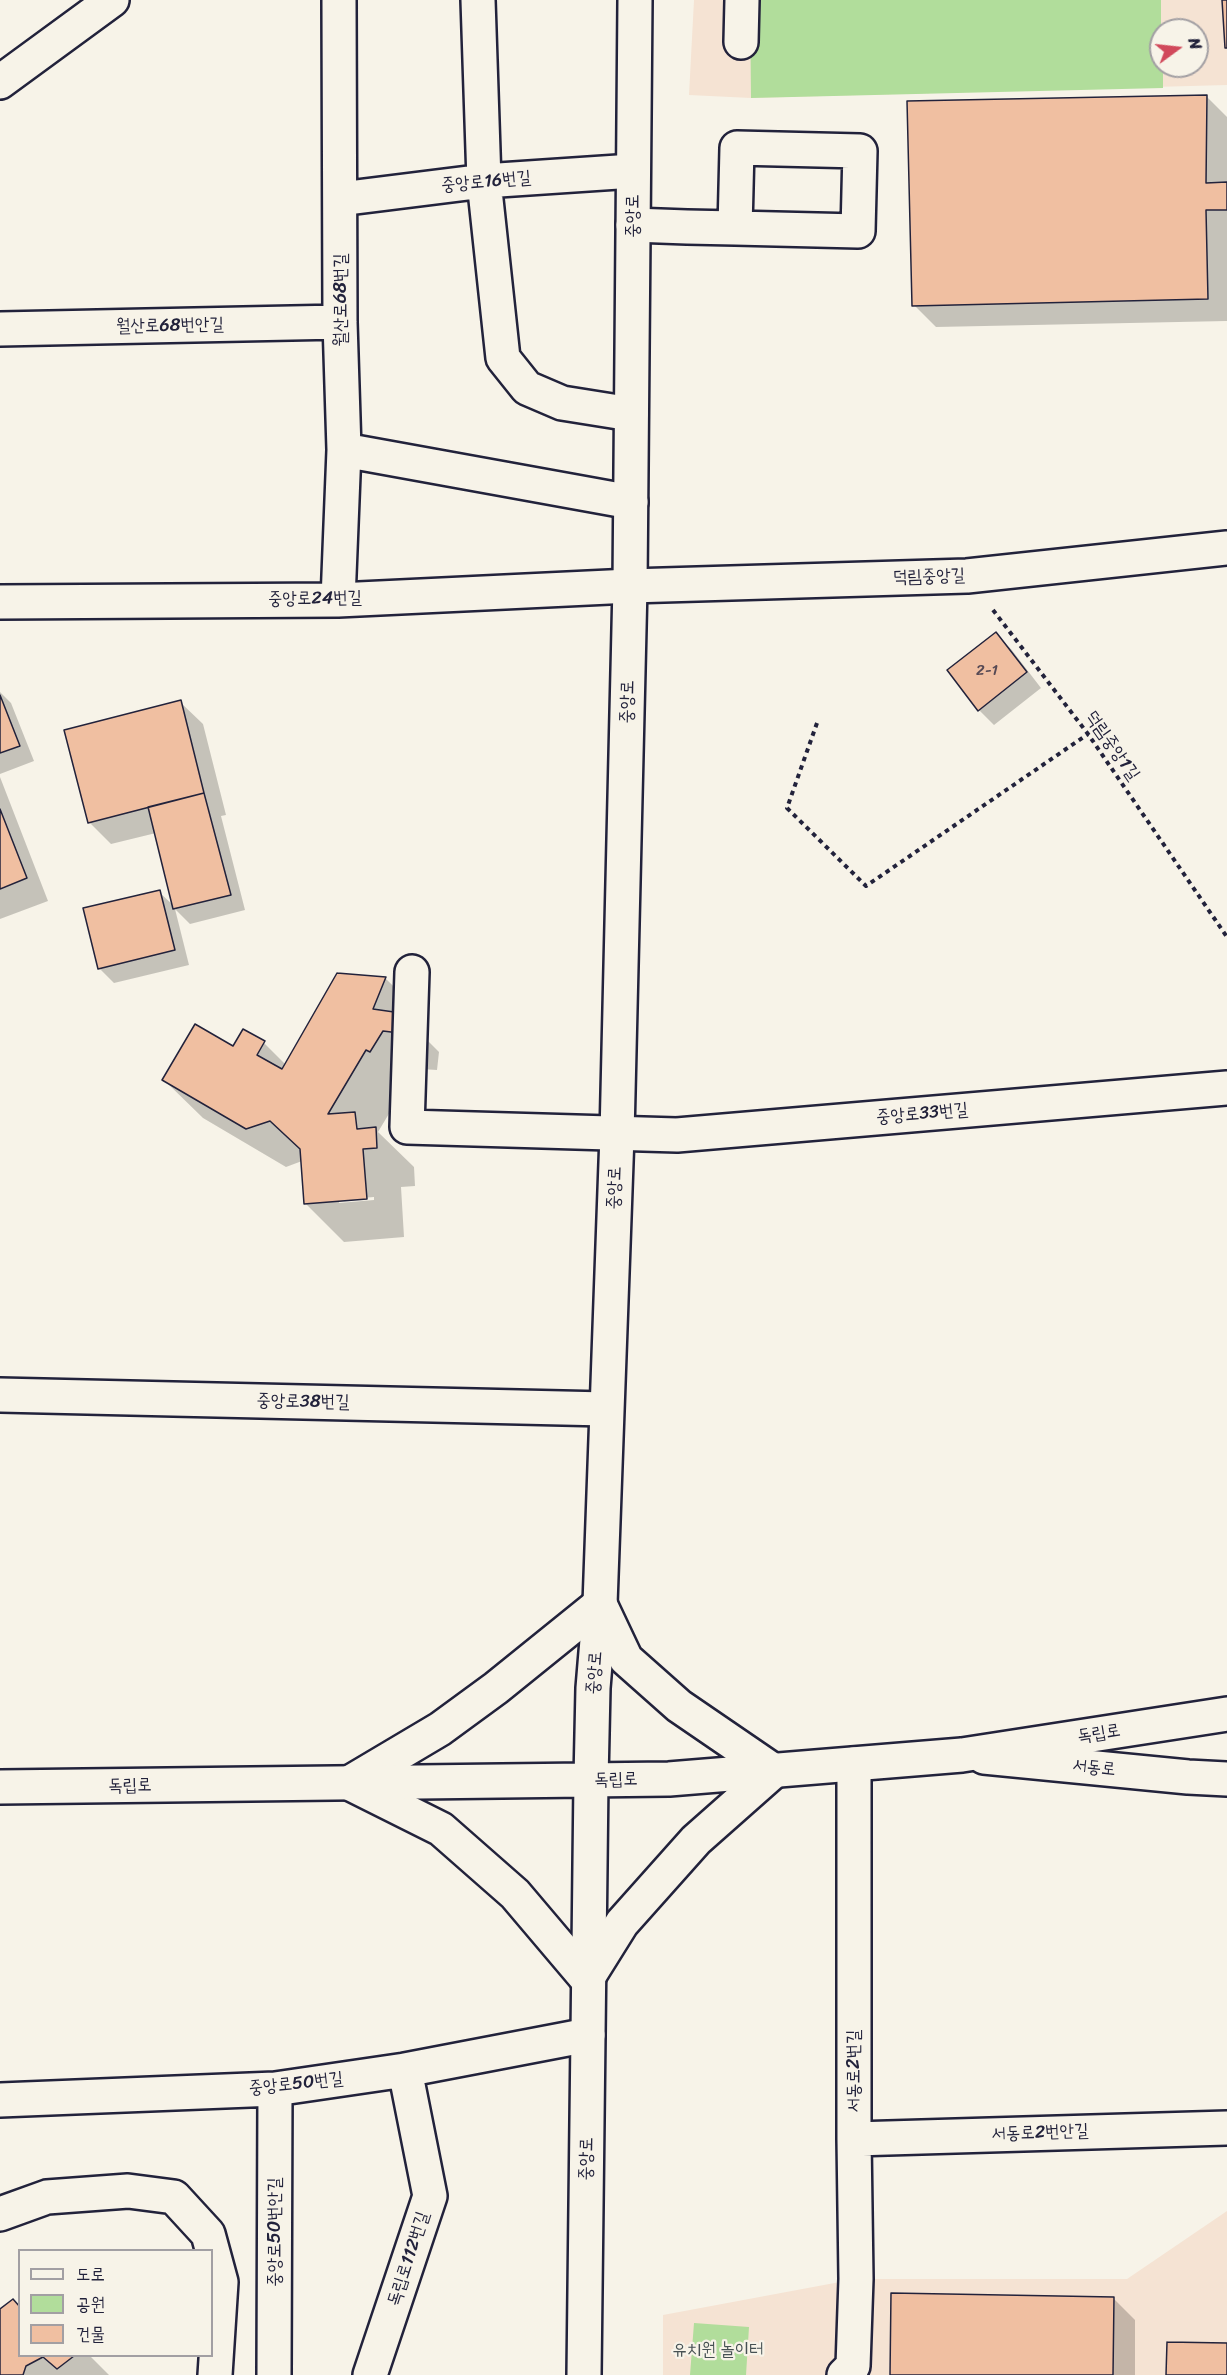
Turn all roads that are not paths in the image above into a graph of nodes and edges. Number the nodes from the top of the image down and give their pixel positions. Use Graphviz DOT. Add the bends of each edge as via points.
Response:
graph roads {
  1 [pos="112,0"];
  2 [pos="339,0"];
  3 [pos="478,0"];
  4 [pos="635,0"];
  5 [pos="742,0"];
  6 [pos="741,42"];
  7 [pos="0,81"];
  8 [pos="633,171"];
  9 [pos="484,181"];
  10 [pos="340,199"];
  11 [pos="633,225"];
  12 [pos="735,228"];
  13 [pos="340,322"];
  14 [pos="0,329"];
  15 [pos="631,414"];
  16 [pos="344,450"];
  17 [pos="631,502"];
  18 [pos="1227,548"];
  19 [pos="630,586"];
  20 [pos="338,600"];
  21 [pos="0,602"];
  22 [pos="412,972"];
  23 [pos="1227,1088"];
  24 [pos="617,1135"];
  25 [pos="0,1395"];
  26 [pos="606,1409"];
  27 [pos="600,1604"];
  28 [pos="1227,1714"];
  29 [pos="962,1755"];
  30 [pos="854,1764"];
  31 [pos="774,1771"];
  32 [pos="1227,1779"];
  33 [pos="591,1780"];
  34 [pos="349,1783"];
  35 [pos="0,1787"];
  36 [pos="587,1979"];
  37 [pos="588,2035"];
  38 [pos="405,2070"];
  39 [pos="275,2089"];
  40 [pos="0,2100"];
  41 [pos="1227,2128"];
  42 [pos="854,2139"];
  43 [pos="0,2214"];
  44 [pos="212,2249"];
  45 [pos="213,2252"];
  46 [pos="215,2375"];
  47 [pos="274,2375"];
  48 [pos="370,2375"];
  49 [pos="584,2375"];
  50 [pos="844,2375"];
  1 -- 7 [label="street"];
  2 -- 10 [label="street, 월산로68번길"];
  3 -- 9 [label="street"];
  4 -- 8 [label="street, 중앙로"];
  5 -- 6 [label="street"];
  8 -- 9 [label="street, 중앙로16번길"];
  8 -- 11 [label="street, 중앙로"];
  9 -- 10 [label="street, 중앙로16번길"];
  9 -- 15 [label="street" via="502,358 527,388 562,403"];
  10 -- 13 [label="street, 월산로68번길"];
  11 -- 12 [label="street"];
  11 -- 15 [label="street, 중앙로"];
  13 -- 14 [label="street, 월산로68번안길"];
  13 -- 16 [label="street, 월산로68번길"];
  15 -- 17 [label="street, 중앙로"];
  16 -- 17 [label="street"];
  16 -- 20 [label="street, 월산로68번길"];
  17 -- 19 [label="street, 중앙로"];
  18 -- 19 [label="street, 덕림중앙길" via="967,576"];
  19 -- 20 [label="street, 중앙로24번길"];
  19 -- 24 [label="street, 중앙로"];
  20 -- 21 [label="street, 중앙로24번길"];
  22 -- 24 [label="street, 중앙로33번길" via="407,1127"];
  23 -- 24 [label="street, 중앙로33번길" via="677,1135"];
  24 -- 26 [label="street, 중앙로"];
  25 -- 26 [label="street, 중앙로38번길"];
  26 -- 27 [label="street, 중앙로"];
  27 -- 31 [label="street" via="626,1659 679,1706"];
  27 -- 33 [label="street, 중앙로"];
  27 -- 34 [label="street" via="440,1729"];
  28 -- 29 [label="street, 독립로"];
  29 -- 30 [label="street, 독립로"];
  29 -- 32 [label="street, 서동로"];
  30 -- 31 [label="street, 독립로"];
  30 -- 42 [label="street, 서동로2번길"];
  31 -- 33 [label="street, 독립로"];
  31 -- 36 [label="street" via="696,1840 622,1923"];
  33 -- 34 [label="street, 독립로"];
  33 -- 36 [label="street, 중앙로"];
  34 -- 35 [label="street, 독립로"];
  34 -- 36 [label="street" via="441,1829 515,1893"];
  36 -- 37 [label="street, 중앙로"];
  37 -- 38 [label="street, 중앙로50번길"];
  37 -- 49 [label="street, 중앙로"];
  38 -- 39 [label="street, 중앙로50번길"];
  38 -- 48 [label="street, 독립로112번길" via="430,2196"];
  39 -- 40 [label="street, 중앙로50번길"];
  39 -- 47 [label="street, 중앙로50번안길"];
  41 -- 42 [label="street, 서동로2번안길"];
  42 -- 50 [label="street, 서동로2번길" via="853,2366"];
  43 -- 44 [label="street" via="47,2197 128,2190 174,2197 208,2234"];
  45 -- 46 [label="street" via="221,2282"];
}
